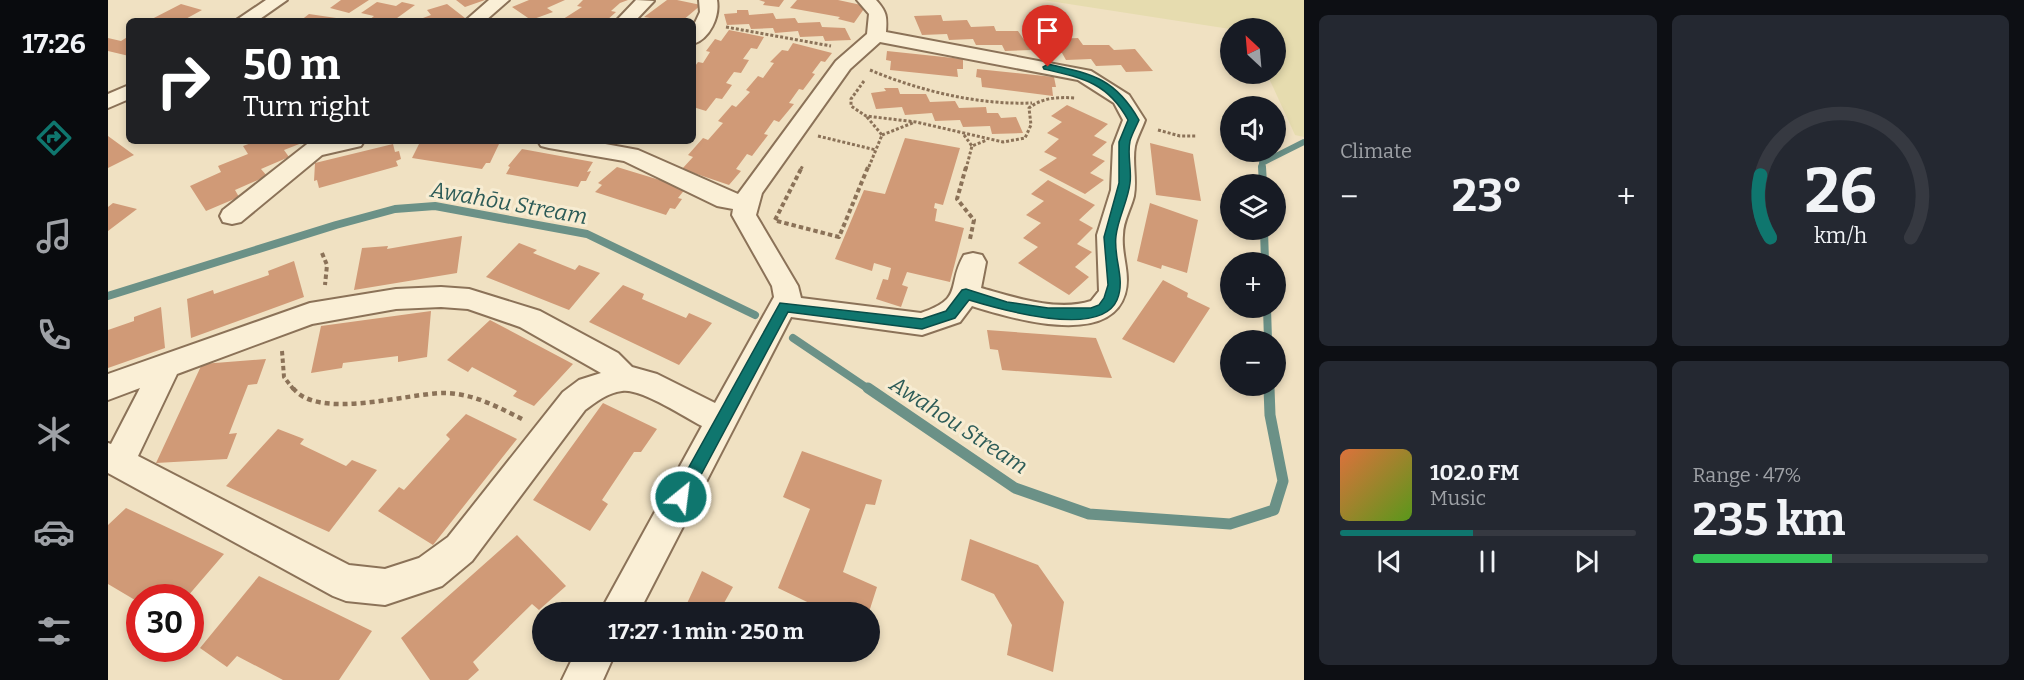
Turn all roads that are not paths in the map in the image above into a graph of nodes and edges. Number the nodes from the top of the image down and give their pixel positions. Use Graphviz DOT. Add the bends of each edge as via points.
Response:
graph roads {
  1 [pos="278,0"];
  2 [pos="500,0"];
  3 [pos="708,0"];
  4 [pos="866,0"];
  5 [pos="645,1"];
  6 [pos="248,18"];
  7 [pos="478,18"];
  8 [pos="628,18"];
  9 [pos="696,34"];
  10 [pos="876,36"];
  11 [pos="126,93"];
  12 [pos="108,102"];
  13 [pos="565,144"];
  14 [pos="320,145"];
  15 [pos="232,216"];
  16 [pos="755,219"];
  17 [pos="973,262"];
  18 [pos="966,294"];
  19 [pos="784,306"];
  20 [pos="166,366"];
  21 [pos="623,378"];
  22 [pos="108,387"];
  23 [pos="722,421"];
  24 [pos="114,460"];
  25 [pos="624,602"];
  26 [pos="591,662"];
  27 [pos="582,680"];
  1 -- 6 [label="street"];
  2 -- 7 [label="street"];
  3 -- 9 [label="street" via="709,18"];
  4 -- 10 [label="street" via="878,13"];
  5 -- 8 [label="street"];
  10 -- 16 [label="street" via="843,65 758,178"];
  10 -- 18 [label="street" via="1084,75 1122,99 1134,120 1125,142 1124,183 1110,237 1114,285 1103,308 1092,313 1048,313 1007,307"];
  11 -- 12 [label="street"];
  13 -- 16 [label="street" via="641,158"];
  14 -- 15 [label="street"];
  16 -- 19 [label="street" via="785,286 788,297"];
  17 -- 18 [label="street"];
  18 -- 19 [label="street" via="950,314 922,324"];
  19 -- 23 [label="street"];
  20 -- 21 [label="street" via="310,314 396,299 469,299 530,319 609,361"];
  20 -- 22 [label="street"];
  20 -- 24 [label="street"];
  21 -- 23 [label="street" via="646,383"];
  21 -- 24 [label="street" via="590,388 574,401 460,549 429,573 385,587 346,583"];
  23 -- 25 [label="street"];
  26 -- 27 [label="street"];
}
